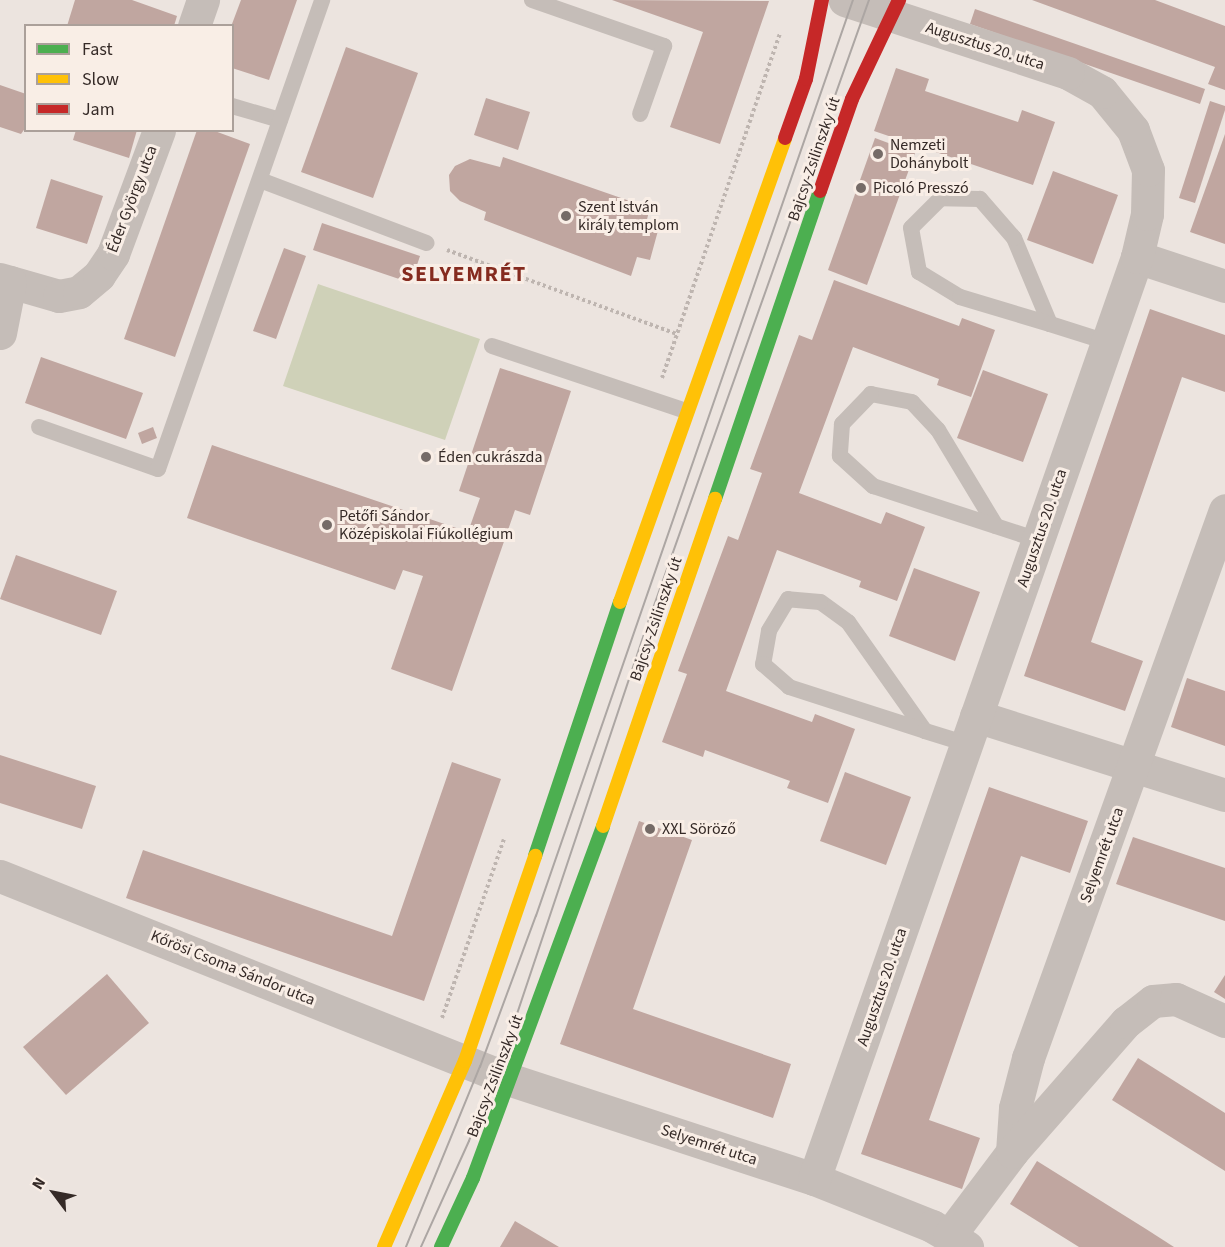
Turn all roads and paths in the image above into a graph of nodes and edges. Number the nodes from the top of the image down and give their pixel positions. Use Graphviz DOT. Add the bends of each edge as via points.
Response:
graph roads {
  1 [pos="203,0"];
  2 [pos="322,0"];
  3 [pos="532,0"];
  4 [pos="822,0"];
  5 [pos="845,0"];
  6 [pos="896,8"];
  7 [pos="784,23"];
  8 [pos="196,24"];
  9 [pos="234,107"];
  10 [pos="640,114"];
  11 [pos="280,120"];
  12 [pos="158,132"];
  13 [pos="260,180"];
  14 [pos="427,243"];
  15 [pos="1137,257"];
  16 [pos="5,280"];
  17 [pos="1225,286"];
  18 [pos="1050,324"];
  19 [pos="0,333"];
  20 [pos="677,334"];
  21 [pos="1107,342"];
  22 [pos="492,346"];
  23 [pos="655,400"];
  24 [pos="686,411"];
  25 [pos="39,427"];
  26 [pos="1225,510"];
  27 [pos="996,526"];
  28 [pos="1038,540"];
  29 [pos="971,730"];
  30 [pos="925,731"];
  31 [pos="1135,764"];
  32 [pos="1225,795"];
  33 [pos="0,876"];
  34 [pos="1225,1021"];
  35 [pos="465,1061"];
  36 [pos="512,1080"];
  37 [pos="1012,1152"];
  38 [pos="814,1179"];
  39 [pos="958,1242"];
  40 [pos="384,1247"];
  41 [pos="441,1247"];
  1 -- 8 [label="street"];
  2 -- 11 [label="lane"];
  3 -- 10 [label="lane" via="664,46"];
  4 -- 24 [label="street, Bajcsy-Zsilinszky út" via="806,79"];
  5 -- 6 [label="street, Augusztus 20. utca"];
  6 -- 15 [label="street, Augusztus 20. utca" via="1068,73 1102,92 1133,130 1149,170 1147,214"];
  6 -- 36 [label="street, Bajcsy-Zsilinszky út" via="852,99"];
  7 -- 20 [label="path"];
  9 -- 11 [label="lane"];
  11 -- 13 [label="lane"];
  12 -- 16 [label="street, Éder György utca" via="113,254 99,275 79,292 59,296"];
  13 -- 14 [label="lane"];
  13 -- 25 [label="lane" via="158,468"];
  14 -- 20 [label="path"];
  15 -- 17 [label="street"];
  15 -- 21 [label="street, Augusztus 20. utca"];
  16 -- 19 [label="street"];
  18 -- 18 [label="lane" via="960,297 919,272 911,228 940,198 980,199 1014,238"];
  18 -- 21 [label="lane"];
  20 -- 23 [label="path"];
  21 -- 28 [label="street, Augusztus 20. utca"];
  22 -- 23 [label="lane"];
  23 -- 24 [label="lane"];
  24 -- 35 [label="street, Bajcsy-Zsilinszky út"];
  26 -- 31 [label="street, Selyemrét utca"];
  27 -- 27 [label="lane" via="873,486 840,456 842,424 871,394 912,402 938,430"];
  27 -- 28 [label="lane"];
  28 -- 29 [label="street, Augusztus 20. utca"];
  29 -- 30 [label="lane"];
  29 -- 31 [label="street"];
  29 -- 38 [label="street, Augusztus 20. utca"];
  30 -- 30 [label="lane" via="789,687 763,664 769,631 788,600 820,602 848,622"];
  31 -- 32 [label="street"];
  31 -- 37 [label="street, Selyemrét utca" via="1028,1058 1015,1108"];
  33 -- 35 [label="street, Kőrösi Csoma Sándor utca"];
  34 -- 37 [label="street, Selyemrét utca" via="1176,999 1153,1001 1126,1022"];
  35 -- 36 [label="street, Selyemrét utca"];
  35 -- 40 [label="street, Bajcsy-Zsilinszky út"];
  36 -- 38 [label="street, Selyemrét utca"];
  36 -- 41 [label="street, Bajcsy-Zsilinszky út"];
  37 -- 39 [label="street, Selyemrét utca"];
  38 -- 39 [label="street, Selyemrét utca"];
}
